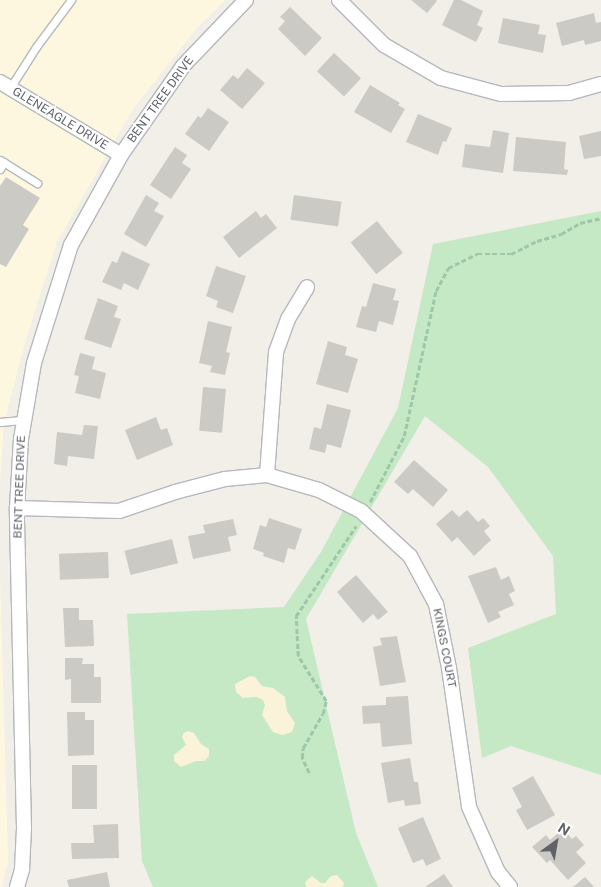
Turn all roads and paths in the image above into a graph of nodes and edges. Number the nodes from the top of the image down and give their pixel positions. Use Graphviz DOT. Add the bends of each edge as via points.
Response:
graph roads {
  1 [pos="71,0"];
  2 [pos="246,0"];
  3 [pos="339,0"];
  4 [pos="601,84"];
  5 [pos="5,85"];
  6 [pos="120,155"];
  7 [pos="1,163"];
  8 [pos="37,183"];
  9 [pos="601,218"];
  10 [pos="306,288"];
  11 [pos="24,420"];
  12 [pos="0,422"];
  13 [pos="268,475"];
  14 [pos="17,508"];
  15 [pos="364,514"];
  16 [pos="309,773"];
  17 [pos="17,887"];
  18 [pos="510,887"];
  1 -- 5 [label="lane"];
  2 -- 6 [label="street, BENT TREE DRIVE" via="183,66"];
  3 -- 4 [label="street" via="384,44 442,78 501,94 569,93"];
  5 -- 6 [label="street, GLENEAGLE DRIVE"];
  6 -- 11 [label="street, BENT TREE DRIVE" via="71,245 34,363"];
  7 -- 8 [label="lane"];
  9 -- 15 [label="path" via="580,223 511,254 477,254 448,268 436,291 404,436"];
  10 -- 13 [label="street" via="288,319 276,352"];
  11 -- 12 [label="lane"];
  11 -- 14 [label="street, BENT TREE DRIVE"];
  13 -- 14 [label="street, KINGS COURT" via="225,479 119,511"];
  13 -- 15 [label="street, KINGS COURT" via="319,490"];
  14 -- 17 [label="street, BENT TREE DRIVE" via="24,828 22,869"];
  15 -- 16 [label="path" via="296,616 298,656 326,701 323,714 302,748 302,758"];
  15 -- 18 [label="street, KINGS COURT" via="410,556 436,604 470,807 498,872"];
}
